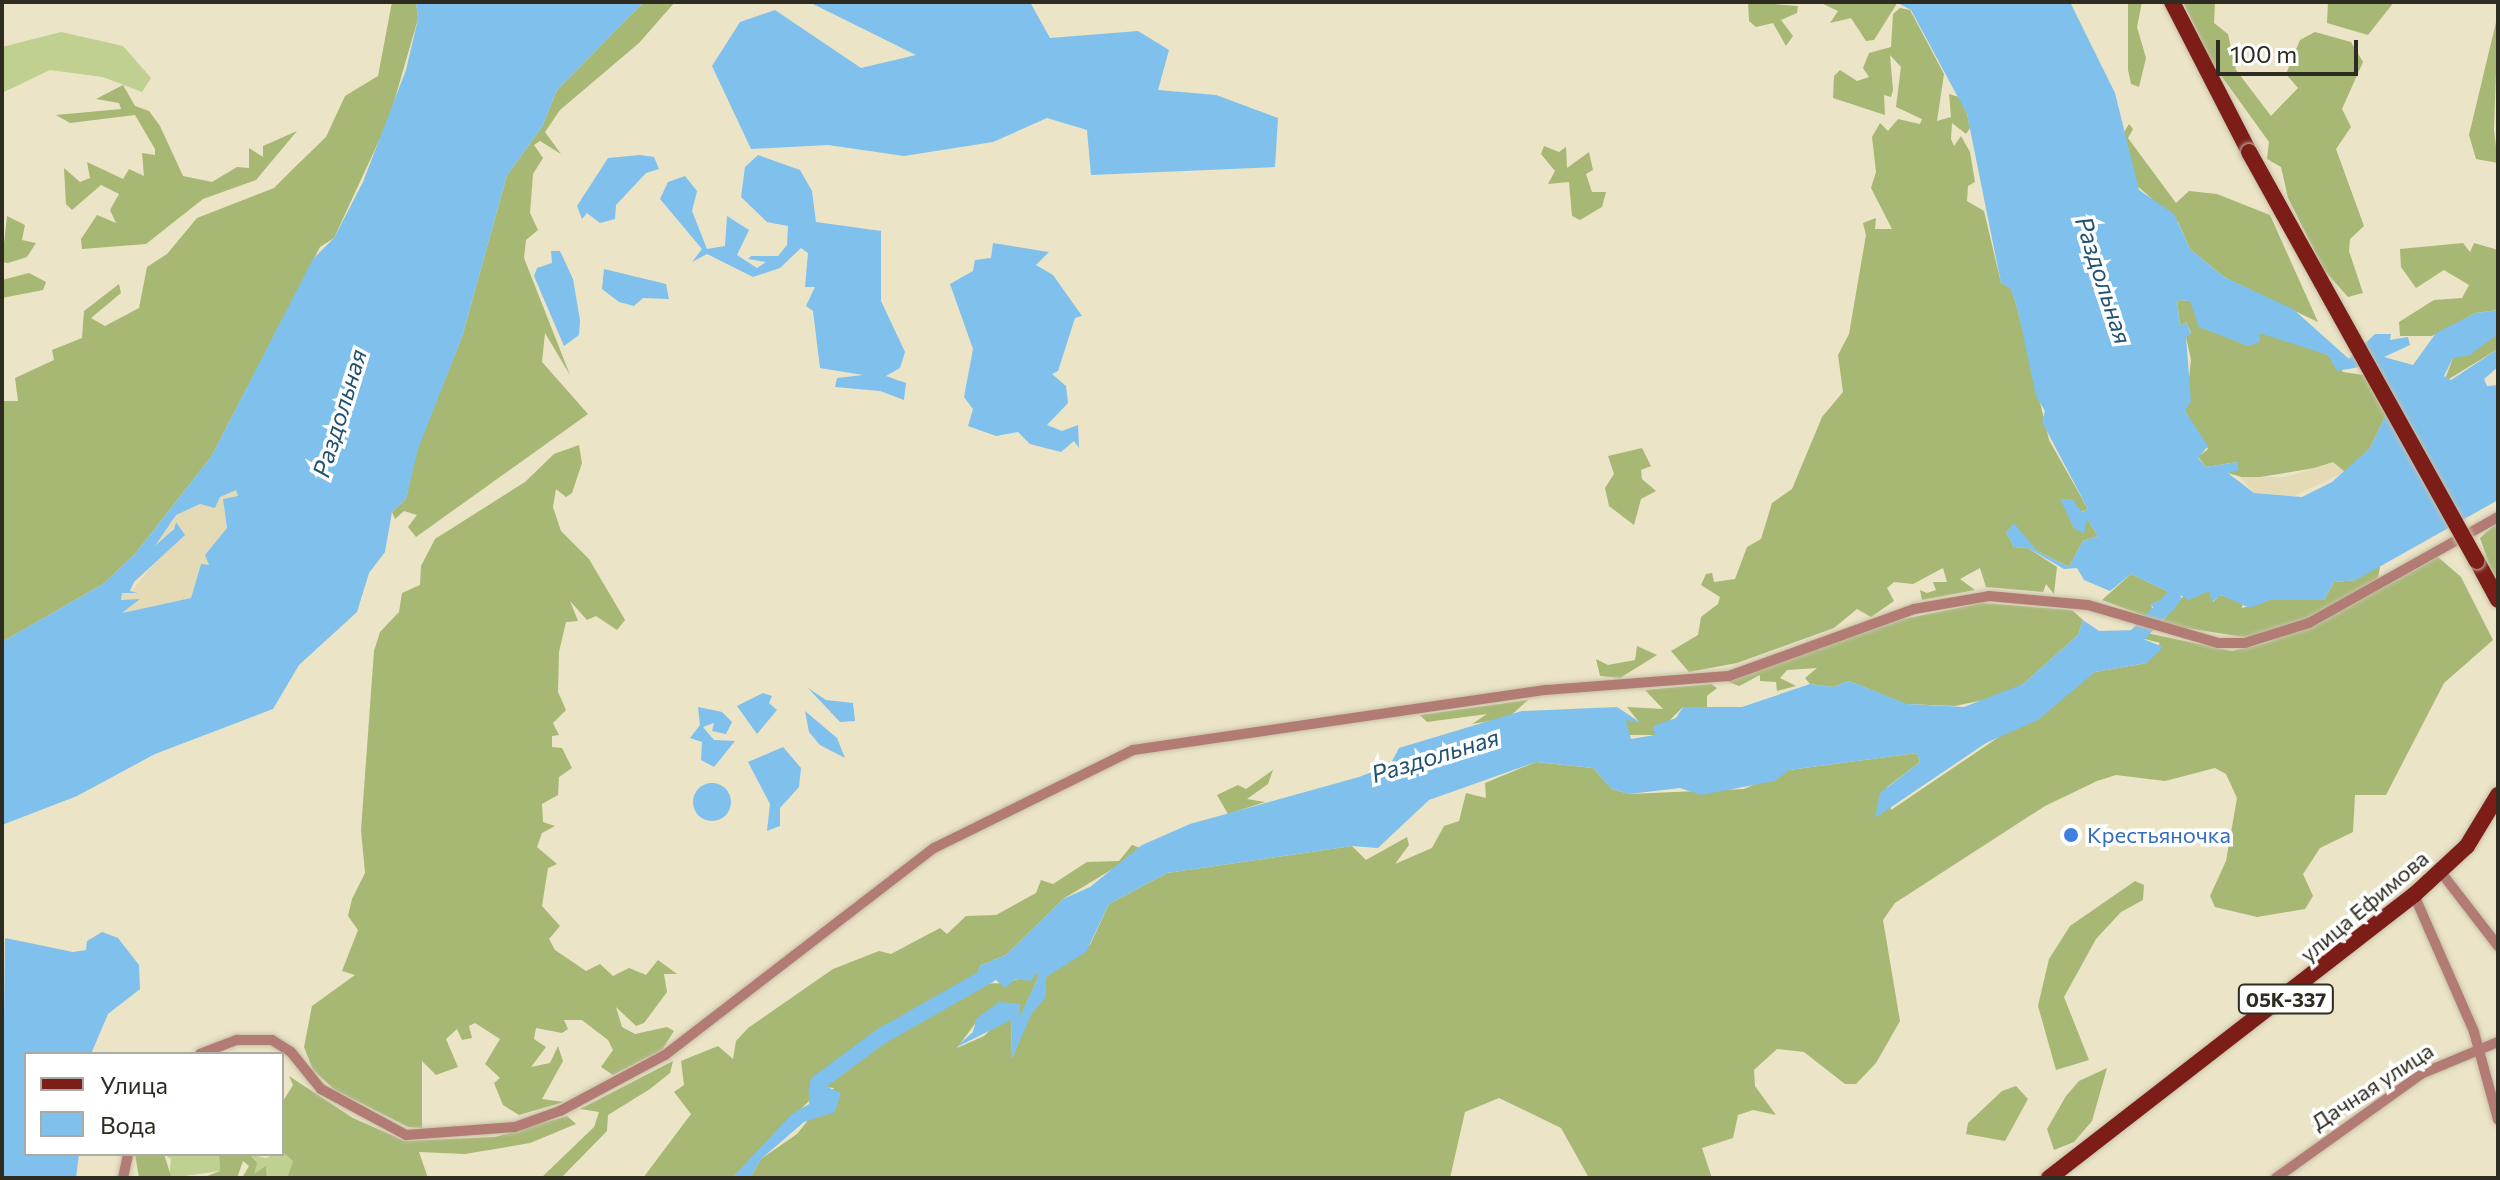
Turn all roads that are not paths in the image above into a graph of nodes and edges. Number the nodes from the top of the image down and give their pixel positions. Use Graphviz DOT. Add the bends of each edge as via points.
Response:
graph roads {
  1 [pos="2172,2"];
  2 [pos="2498,517"];
  3 [pos="2498,600"];
  4 [pos="2498,795"];
  5 [pos="2440,871"];
  6 [pos="2414,895"];
  7 [pos="2498,946"];
  8 [pos="2498,1042"];
  9 [pos="2479,1048"];
  10 [pos="205,1052"];
  11 [pos="2498,1120"];
  12 [pos="128,1156"];
  13 [pos="123,1178"];
  14 [pos="2049,1178"];
  15 [pos="2276,1178"];
  1 -- 3 [label="main road, bridge" via="2249,152"];
  2 -- 10 [label="street" via="2309,623 2245,643 2218,643 2088,605 1989,596 1914,609 1729,676 1546,690 1133,750 934,848 665,1055 560,1111 515,1127 406,1135 321,1089 291,1052 272,1040 237,1040"];
  4 -- 5 [label="main road, улица Ефимова / 05К-337" via="2472,840"];
  5 -- 6 [label="main road, улица Ефимова / 05К-337"];
  5 -- 7 [label="street"];
  6 -- 9 [label="street"];
  6 -- 14 [label="main road, улица Ефимова / 05К-337"];
  8 -- 9 [label="street, Дачная улица"];
  9 -- 11 [label="street"];
  9 -- 15 [label="street, Дачная улица" via="2421,1074"];
  12 -- 13 [label="street"];
}
